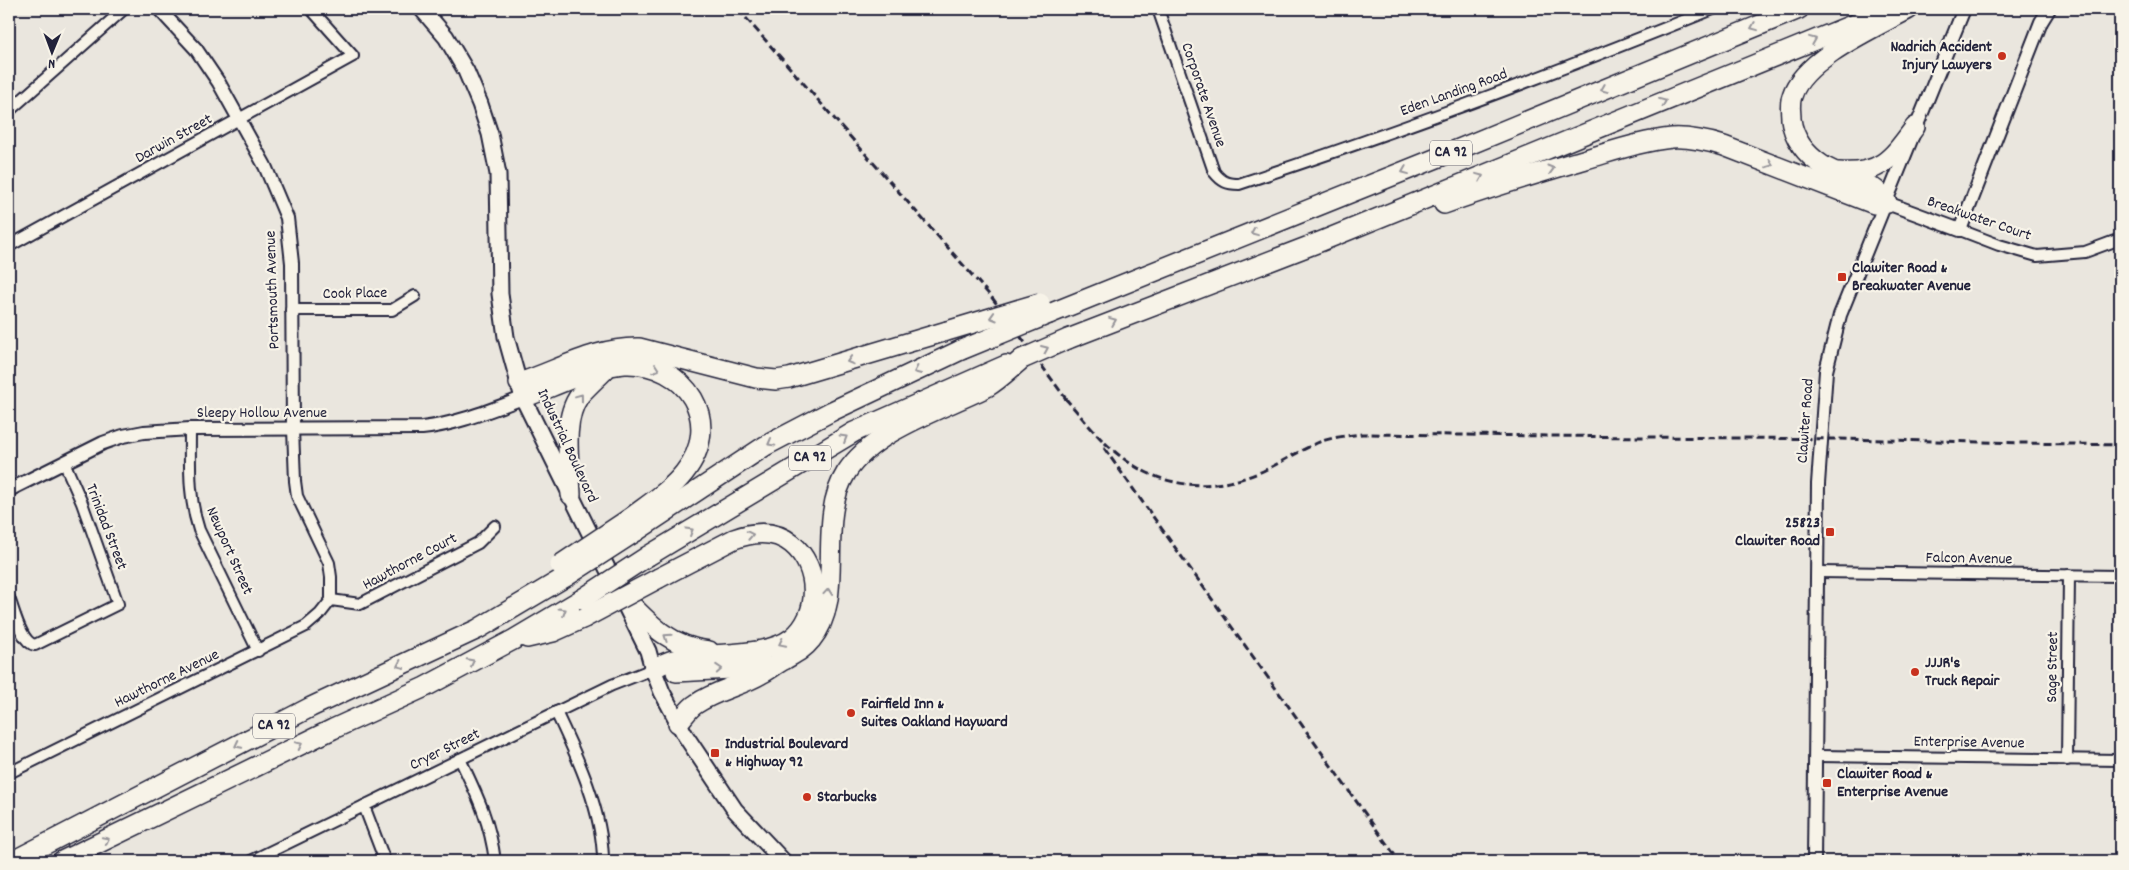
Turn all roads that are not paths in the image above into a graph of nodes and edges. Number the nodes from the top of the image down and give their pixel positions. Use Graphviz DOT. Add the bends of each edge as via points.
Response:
graph roads {
  1 [pos="124,9"];
  2 [pos="160,9"];
  3 [pos="311,9"];
  4 [pos="422,9"];
  5 [pos="1158,9"];
  6 [pos="1713,9"];
  7 [pos="1799,9"];
  8 [pos="1891,9"];
  9 [pos="1909,9"];
  10 [pos="1964,9"];
  11 [pos="2049,9"];
  12 [pos="9,110"];
  13 [pos="239,120"];
  14 [pos="1915,128"];
  15 [pos="1211,163"];
  16 [pos="1833,171"];
  17 [pos="1886,203"];
  18 [pos="1960,230"];
  19 [pos="2120,239"];
  20 [pos="1322,241"];
  21 [pos="9,246"];
  22 [pos="415,296"];
  23 [pos="1044,308"];
  24 [pos="291,310"];
  25 [pos="608,368"];
  26 [pos="984,380"];
  27 [pos="521,390"];
  28 [pos="190,429"];
  29 [pos="293,429"];
  30 [pos="64,462"];
  31 [pos="9,490"];
  32 [pos="571,495"];
  33 [pos="495,526"];
  34 [pos="632,526"];
  35 [pos="1818,572"];
  36 [pos="2070,575"];
  37 [pos="2120,576"];
  38 [pos="616,589"];
  39 [pos="9,598"];
  40 [pos="331,600"];
  41 [pos="583,608"];
  42 [pos="258,651"];
  43 [pos="730,653"];
  44 [pos="771,667"];
  45 [pos="653,669"];
  46 [pos="556,712"];
  47 [pos="678,723"];
  48 [pos="1816,756"];
  49 [pos="460,759"];
  50 [pos="2067,760"];
  51 [pos="2120,760"];
  52 [pos="9,773"];
  53 [pos="364,806"];
  54 [pos="106,813"];
  55 [pos="9,855"];
  56 [pos="13,861"];
  57 [pos="62,861"];
  58 [pos="251,861"];
  59 [pos="385,861"];
  60 [pos="495,861"];
  61 [pos="603,861"];
  62 [pos="783,861"];
  63 [pos="1814,861"];
  1 -- 12 [label="street"];
  2 -- 13 [label="street, Portsmouth Avenue" via="196,49"];
  3 -- 13 [label="street, Darwin Street" via="352,56"];
  4 -- 27 [label="main road, Industrial Boulevard" via="446,37 466,71 490,134 498,174 500,294 506,336"];
  5 -- 15 [label="street, Corporate Avenue"];
  6 -- 15 [label="street, Eden Landing Road" via="1534,81 1239,184 1223,182"];
  7 -- 23 [label="highway, CA 92, one-way" via="1102,293"];
  20 -- 8 [label="highway, CA 92, one-way"];
  9 -- 16 [label="highway" via="1813,65 1792,95 1792,127 1798,142 1813,158"];
  10 -- 14 [label="street, Clawiter Road"];
  11 -- 18 [label="street" via="2040,22"];
  13 -- 21 [label="street, Darwin Street"];
  13 -- 24 [label="street, Portsmouth Avenue" via="265,166 287,218 291,246"];
  14 -- 16 [label="highway" via="1882,165 1861,171"];
  14 -- 17 [label="street, Clawiter Road"];
  16 -- 17 [label="highway" via="1876,190"];
  17 -- 18 [label="street, Breakwater Court"];
  20 -- 17 [label="highway, one-way" via="1355,235 1537,173 1651,141 1674,138 1724,146 1874,204"];
  17 -- 35 [label="street, Clawiter Road" via="1840,315 1826,371 1818,484"];
  18 -- 19 [label="street, Breakwater Court" via="2038,256 2085,252"];
  26 -- 20 [label="highway, CA 92, one-way, bridge" via="1022,358 1068,339"];
  22 -- 24 [label="street, Cook Place" via="392,310"];
  23 -- 27 [label="highway, one-way, bridge" via="946,331 789,378 756,378 639,348 620,348 595,354"];
  23 -- 34 [label="highway, CA 92, one-way, bridge" via="832,411 766,446"];
  24 -- 29 [label="street, Portsmouth Avenue"];
  25 -- 27 [label="highway"];
  32 -- 25 [label="highway, one-way" via="568,423 580,396"];
  25 -- 34 [label="highway, one-way" via="624,364 643,366 674,378 690,394 699,412 702,430 698,449 684,473"];
  41 -- 26 [label="highway, CA 92, one-way, bridge" via="648,556 854,432"];
  44 -- 26 [label="highway, one-way" via="806,645 824,618 832,506 850,467 870,446"];
  27 -- 29 [label="street, Sleepy Hollow Avenue" via="476,416 442,426"];
  27 -- 32 [label="main road, Industrial Boulevard"];
  28 -- 29 [label="street, Sleepy Hollow Avenue"];
  28 -- 30 [label="street, Sleepy Hollow Avenue" via="123,436"];
  28 -- 42 [label="street, Newport Street" via="193,513"];
  29 -- 40 [label="street, Portsmouth Avenue" via="297,496 329,563"];
  30 -- 31 [label="street, Sleepy Hollow Avenue"];
  30 -- 39 [label="street, Trinidad Street" via="118,604 35,645 24,638"];
  32 -- 38 [label="main road, Industrial Boulevard"];
  33 -- 40 [label="street, Hawthorne Court" via="478,543 360,604"];
  34 -- 54 [label="highway, CA 92, one-way, bridge" via="478,629 311,707"];
  35 -- 36 [label="street, Falcon Avenue"];
  35 -- 48 [label="street, Clawiter Road"];
  36 -- 37 [label="street, Falcon Avenue"];
  36 -- 50 [label="street, Sage Street"];
  43 -- 38 [label="highway, one-way" via="692,649 676,643 646,620"];
  38 -- 45 [label="main road, Industrial Boulevard" via="648,651"];
  40 -- 42 [label="street, Hawthorne Avenue" via="306,626"];
  41 -- 43 [label="highway, one-way, bridge" via="659,578 746,535 763,533 779,537 792,544 811,574 811,611 791,638 779,645"];
  57 -- 41 [label="highway, CA 92, one-way" via="425,687 513,640 553,632"];
  42 -- 52 [label="street, Hawthorne Avenue"];
  43 -- 45 [label="highway" via="671,661"];
  45 -- 44 [label="highway, one-way" via="674,672"];
  44 -- 47 [label="highway" via="695,704"];
  45 -- 46 [label="street, Cryer Street"];
  45 -- 47 [label="main road, Industrial Boulevard"];
  46 -- 49 [label="street, Cryer Street"];
  46 -- 61 [label="street" via="585,777"];
  47 -- 62 [label="main road, Industrial Boulevard" via="731,805"];
  48 -- 50 [label="street, Enterprise Avenue"];
  48 -- 63 [label="street, Clawiter Road"];
  49 -- 53 [label="street, Cryer Street"];
  49 -- 60 [label="street" via="483,808"];
  50 -- 51 [label="street, Enterprise Avenue"];
  53 -- 58 [label="street, Cryer Street"];
  53 -- 59 [label="street"];
  54 -- 55 [label="highway"];
  54 -- 56 [label="highway, CA 92"];
}
